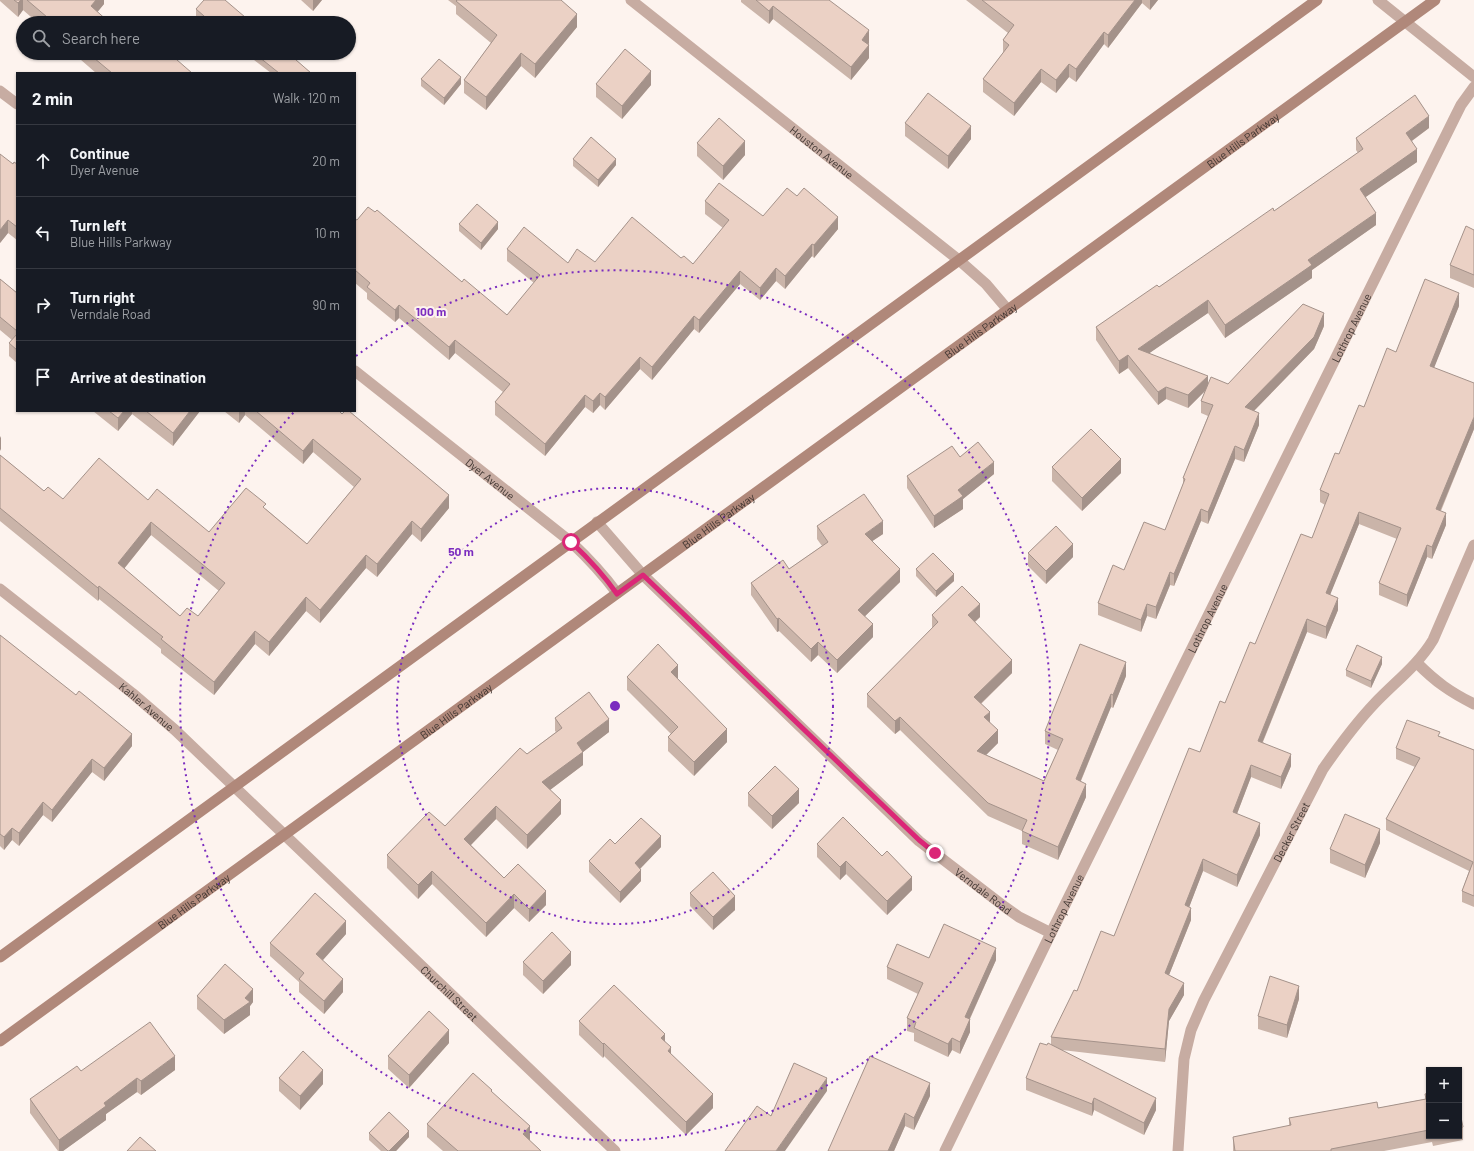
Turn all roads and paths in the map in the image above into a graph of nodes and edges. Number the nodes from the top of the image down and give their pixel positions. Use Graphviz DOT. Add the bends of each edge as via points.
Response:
graph roads {
  1 [pos="631,0"];
  2 [pos="1316,0"];
  3 [pos="1378,0"];
  4 [pos="1435,0"];
  5 [pos="1405,21"];
  6 [pos="1474,77"];
  7 [pos="1474,87"];
  8 [pos="0,91"];
  9 [pos="16,103"];
  10 [pos="960,261"];
  11 [pos="1008,310"];
  12 [pos="356,372"];
  13 [pos="597,522"];
  14 [pos="571,542"];
  15 [pos="1474,546"];
  16 [pos="643,575"];
  17 [pos="0,589"];
  18 [pos="617,594"];
  19 [pos="1417,663"];
  20 [pos="1474,704"];
  21 [pos="234,786"];
  22 [pos="285,835"];
  23 [pos="1051,933"];
  24 [pos="0,957"];
  25 [pos="0,1041"];
  26 [pos="615,1151"];
  27 [pos="945,1151"];
  28 [pos="1178,1151"];
  1 -- 10 [label="street, Houston Avenue"];
  2 -- 10 [label="main road"];
  3 -- 5 [label="street"];
  4 -- 5 [label="main road, Blue Hills Parkway"];
  5 -- 6 [label="street"];
  5 -- 11 [label="main road, Blue Hills Parkway"];
  7 -- 23 [label="street, Lothrop Avenue" via="1461,105"];
  8 -- 9 [label="street"];
  10 -- 11 [label="street, Houston Avenue" via="986,284"];
  10 -- 13 [label="main road"];
  11 -- 16 [label="main road, Blue Hills Parkway"];
  12 -- 14 [label="street, Dyer Avenue"];
  13 -- 14 [label="main road"];
  13 -- 16 [label="street, Verndale Road"];
  14 -- 18 [label="street, Dyer Avenue" via="588,557"];
  14 -- 21 [label="main road"];
  15 -- 19 [label="street, Decker Street" via="1434,640"];
  16 -- 18 [label="main road, Blue Hills Parkway"];
  16 -- 23 [label="street, Verndale Road" via="919,840 1005,907"];
  17 -- 21 [label="street, Kahler Avenue" via="132,693"];
  18 -- 22 [label="main road, Blue Hills Parkway"];
  19 -- 20 [label="street" via="1440,684"];
  19 -- 28 [label="street, Decker Street" via="1362,718 1323,769 1204,1000 1191,1030 1184,1059"];
  21 -- 22 [label="street, Kahler Avenue"];
  21 -- 24 [label="main road"];
  22 -- 25 [label="main road, Blue Hills Parkway"];
  22 -- 26 [label="street, Churchill Street"];
  23 -- 27 [label="street, Lothrop Avenue"];
}
